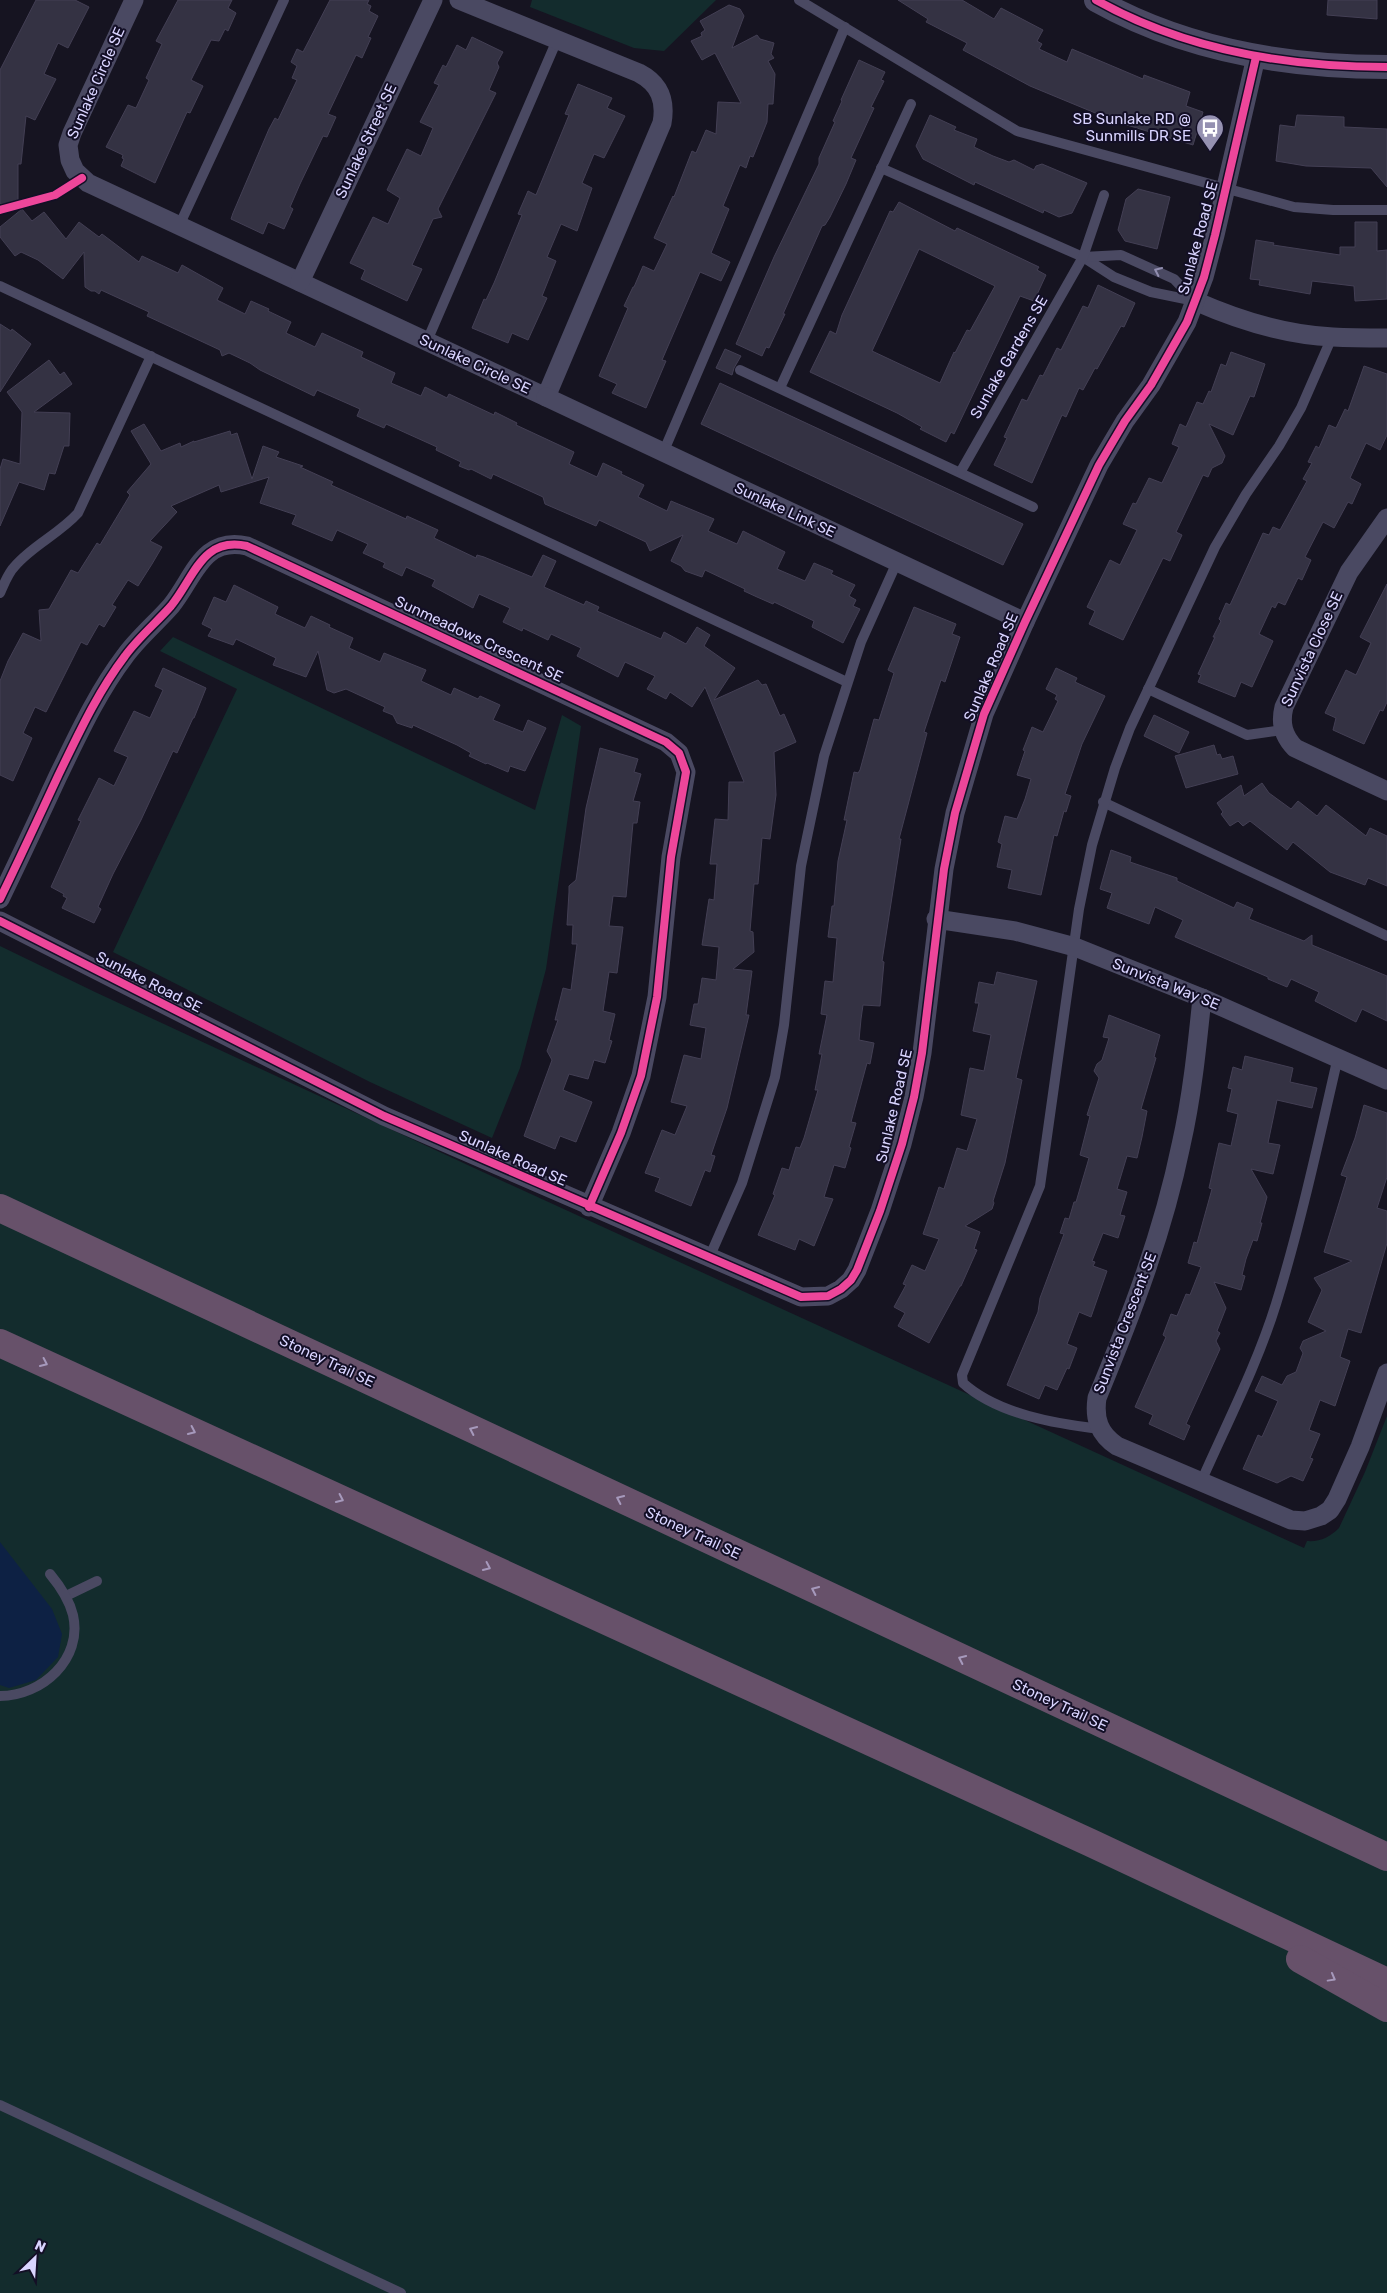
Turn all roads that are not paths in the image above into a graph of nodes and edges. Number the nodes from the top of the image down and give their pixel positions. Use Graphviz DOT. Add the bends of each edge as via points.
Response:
graph roads {
  1 [pos="134,0"];
  2 [pos="284,0"];
  3 [pos="432,0"];
  4 [pos="459,0"];
  5 [pos="799,0"];
  6 [pos="1096,0"];
  7 [pos="845,27"];
  8 [pos="557,40"];
  9 [pos="1256,57"];
  10 [pos="1387,67"];
  11 [pos="911,104"];
  12 [pos="881,168"];
  13 [pos="1226,188"];
  14 [pos="1104,195"];
  15 [pos="1387,210"];
  16 [pos="179,226"];
  17 [pos="1083,257"];
  18 [pos="300,282"];
  19 [pos="0,286"];
  20 [pos="1195,301"];
  21 [pos="1332,337"];
  22 [pos="1387,338"];
  23 [pos="427,342"];
  24 [pos="151,356"];
  25 [pos="740,370"];
  26 [pos="780,388"];
  27 [pos="546,397"];
  28 [pos="663,453"];
  29 [pos="960,471"];
  30 [pos="1033,507"];
  31 [pos="1387,518"];
  32 [pos="897,562"];
  33 [pos="0,593"];
  34 [pos="1025,622"];
  35 [pos="847,682"];
  36 [pos="1148,689"];
  37 [pos="1283,730"];
  38 [pos="1387,791"];
  39 [pos="1103,802"];
  40 [pos="0,899"];
  41 [pos="936,919"];
  42 [pos="0,921"];
  43 [pos="1387,936"];
  44 [pos="1074,947"];
  45 [pos="1202,998"];
  46 [pos="1338,1057"];
  47 [pos="1387,1080"];
  48 [pos="589,1207"];
  49 [pos="0,1208"];
  50 [pos="709,1258"];
  51 [pos="0,1343"];
  52 [pos="1387,1373"];
  53 [pos="1101,1429"];
  54 [pos="1201,1482"];
  55 [pos="50,1574"];
  56 [pos="97,1581"];
  57 [pos="66,1596"];
  58 [pos="1006,1680"];
  59 [pos="0,1696"];
  60 [pos="1387,1842"];
  61 [pos="1091,1844"];
  62 [pos="1387,1857"];
  63 [pos="1387,1982"];
  64 [pos="1387,2008"];
  65 [pos="0,2105"];
  66 [pos="401,2293"];
  1 -- 16 [label="street, Sunlake Circle SE" via="72,132 68,145 70,160 88,183"];
  2 -- 16 [label="lane"];
  3 -- 18 [label="street, Sunlake Street SE"];
  4 -- 8 [label="street, Sunlake Circle SE"];
  5 -- 7 [label="lane"];
  6 -- 9 [label="street" via="1177,36"];
  7 -- 13 [label="lane" via="1017,131"];
  7 -- 28 [label="lane"];
  8 -- 23 [label="lane"];
  8 -- 27 [label="street, Sunlake Circle SE" via="647,77 661,94 664,112"];
  9 -- 10 [label="street" via="1313,65"];
  9 -- 13 [label="street, Sunlake Road SE"];
  11 -- 12 [label="lane"];
  12 -- 17 [label="lane"];
  12 -- 26 [label="lane"];
  13 -- 15 [label="lane" via="1294,207"];
  13 -- 20 [label="street, Sunlake Road SE"];
  14 -- 17 [label="lane, Sunlake Gardens SE"];
  16 -- 18 [label="street, Sunlake Circle SE"];
  17 -- 20 [label="lane" via="1114,277 1151,292"];
  20 -- 17 [label="lane, one-way" via="1174,279 1121,255"];
  17 -- 29 [label="lane, Sunlake Gardens SE"];
  18 -- 23 [label="street, Sunlake Circle SE"];
  19 -- 24 [label="lane"];
  20 -- 21 [label="street" via="1254,323"];
  20 -- 34 [label="street, Sunlake Road SE" via="1176,344 1099,465"];
  21 -- 22 [label="street"];
  21 -- 36 [label="lane" via="1302,408 1215,548"];
  23 -- 27 [label="street, Sunlake Circle SE"];
  24 -- 33 [label="lane" via="78,513 13,567"];
  24 -- 35 [label="lane"];
  25 -- 26 [label="lane"];
  26 -- 29 [label="lane"];
  27 -- 28 [label="street, Sunlake Link SE"];
  28 -- 32 [label="street, Sunlake Link SE"];
  29 -- 30 [label="lane"];
  31 -- 37 [label="street, Sunvista Close SE" via="1349,572 1333,602 1284,706"];
  32 -- 34 [label="street, Sunlake Link SE"];
  32 -- 35 [label="lane"];
  34 -- 41 [label="street, Sunlake Road SE" via="984,714 970,760 956,812"];
  35 -- 50 [label="lane" via="824,756 801,866 775,1077 742,1183"];
  36 -- 37 [label="lane" via="1247,735"];
  36 -- 39 [label="lane"];
  37 -- 38 [label="street" via="1295,748"];
  39 -- 43 [label="lane"];
  39 -- 44 [label="lane"];
  40 -- 48 [label="street, Sunmeadows Crescent SE" via="102,690 125,655 172,605 203,559 224,544 247,546 666,742 679,754 686,772 671,858 657,997 640,1076 621,1133"];
  41 -- 44 [label="street, Sunvista Way SE" via="1015,930"];
  41 -- 50 [label="street, Sunlake Road SE" via="922,1053 914,1097 880,1211 851,1280 828,1296 801,1297"];
  42 -- 48 [label="street, Sunlake Road SE" via="384,1116"];
  44 -- 45 [label="street, Sunvista Way SE"];
  44 -- 53 [label="lane" via="1040,1186 962,1375 963,1383 974,1393 1018,1412 1044,1421"];
  45 -- 46 [label="street, Sunvista Way SE"];
  45 -- 53 [label="street, Sunvista Crescent SE" via="1194,1074 1181,1146 1156,1242 1130,1318 1097,1398 1095,1412"];
  46 -- 47 [label="street, Sunvista Way SE"];
  46 -- 54 [label="lane" via="1276,1304 1254,1363"];
  48 -- 50 [label="street, Sunlake Road SE"];
  58 -- 49 [label="highway, Stoney Trail SE, one-way"];
  51 -- 61 [label="highway, one-way"];
  52 -- 54 [label="street" via="1337,1499 1321,1516 1305,1521 1291,1520"];
  53 -- 54 [label="street" via="1117,1446"];
  55 -- 57 [label="lane"];
  56 -- 57 [label="lane"];
  57 -- 59 [label="lane" via="74,1629 62,1665 45,1683 34,1689"];
  58 -- 60 [label="highway"];
  58 -- 62 [label="highway, Stoney Trail SE"];
  61 -- 63 [label="highway"];
  61 -- 64 [label="highway, one-way"];
  65 -- 66 [label="lane"];
}
